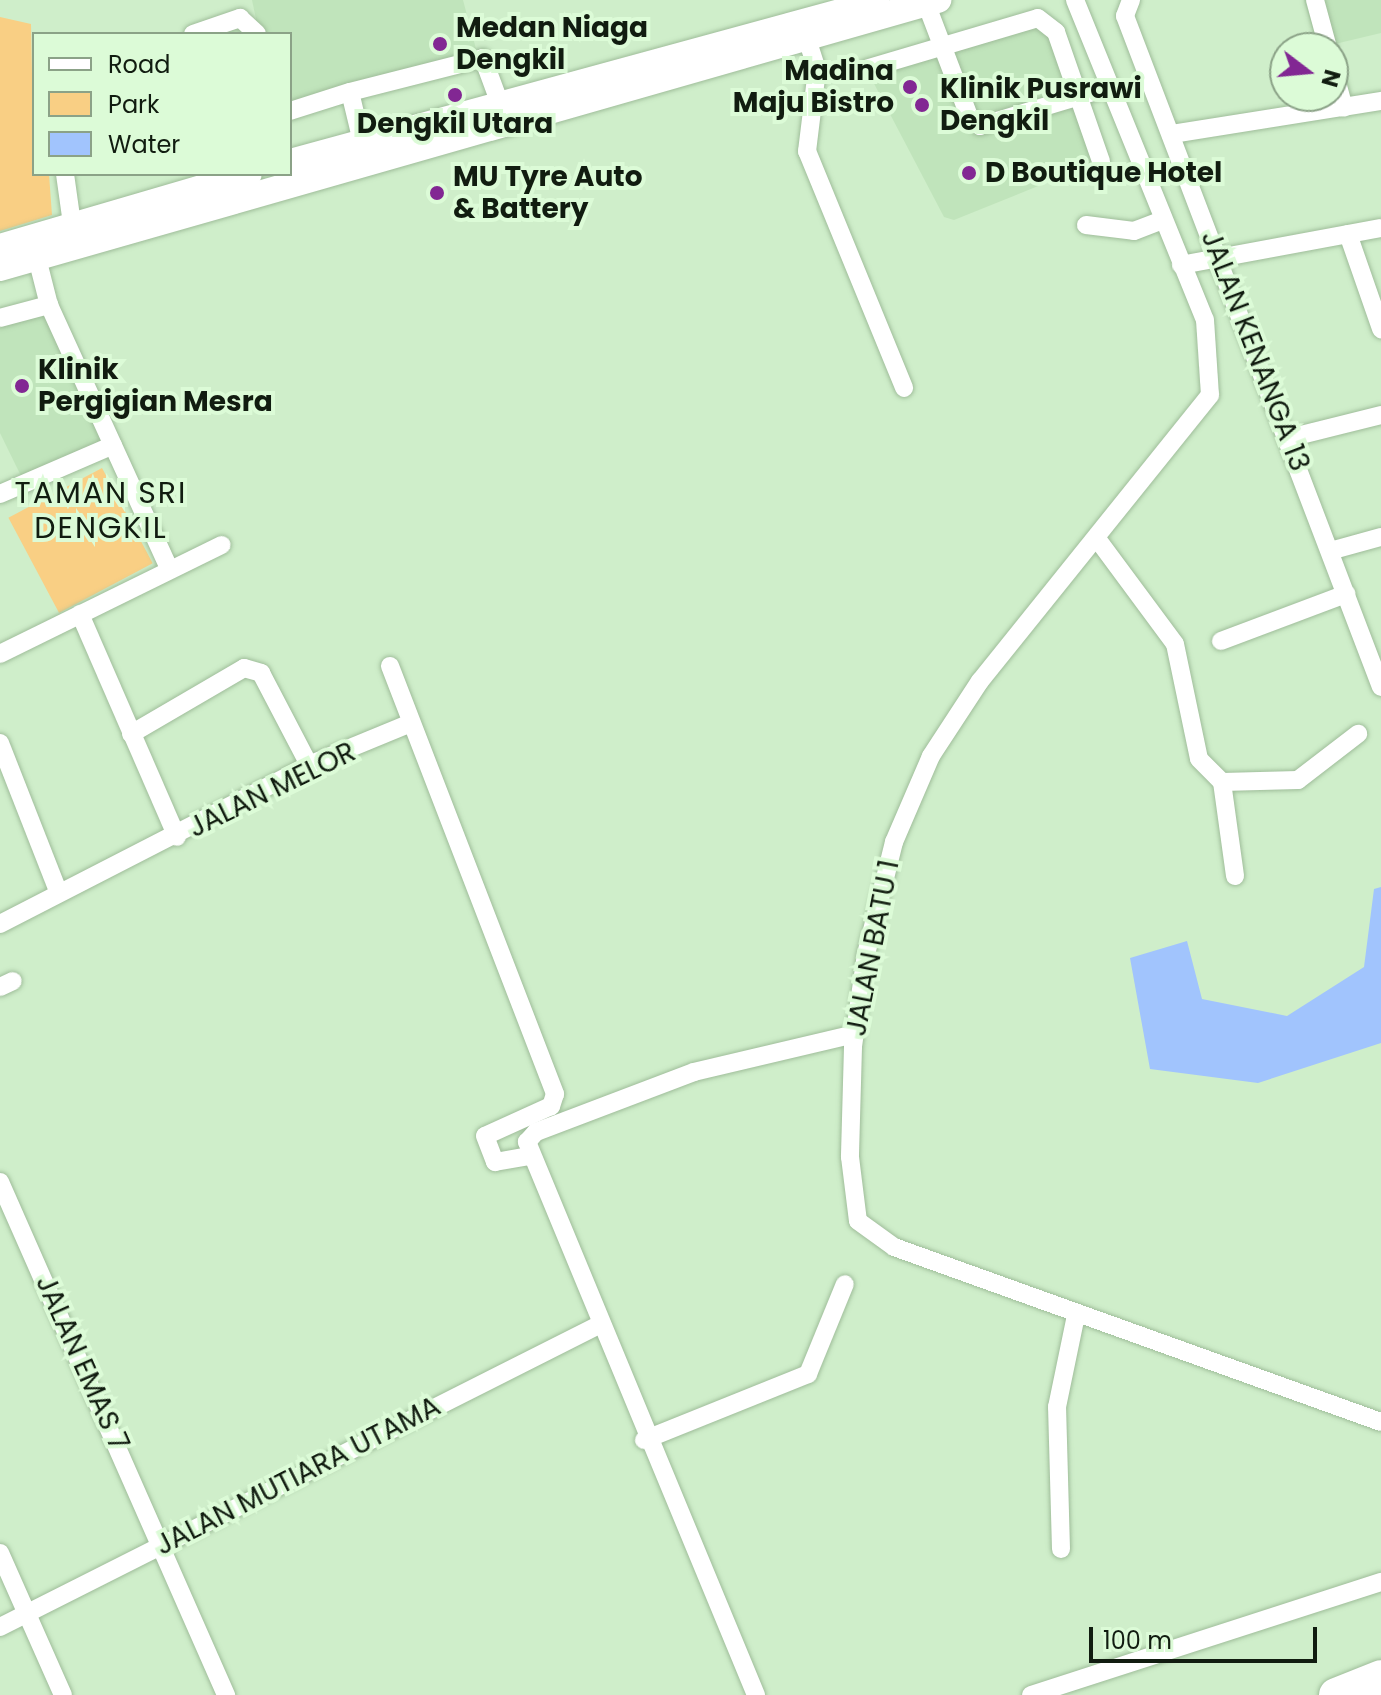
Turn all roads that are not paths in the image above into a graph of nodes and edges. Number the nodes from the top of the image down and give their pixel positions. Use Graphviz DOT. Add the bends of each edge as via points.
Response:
graph roads {
  1 [pos="885,0"];
  2 [pos="1075,0"];
  3 [pos="1315,0"];
  4 [pos="932,2"];
  5 [pos="1128,8"];
  6 [pos="199,32"];
  7 [pos="255,32"];
  8 [pos="1324,32"];
  9 [pos="808,42"];
  10 [pos="942,45"];
  11 [pos="866,69"];
  12 [pos="1110,87"];
  13 [pos="350,92"];
  14 [pos="1079,97"];
  15 [pos="1381,101"];
  16 [pos="500,104"];
  17 [pos="1349,107"];
  18 [pos="292,110"];
  19 [pos="1318,112"];
  20 [pos="1172,134"];
  21 [pos="366,151"];
  22 [pos="1101,161"];
  23 [pos="292,162"];
  24 [pos="292,175"];
  25 [pos="65,176"];
  26 [pos="242,176"];
  27 [pos="289,176"];
  28 [pos="1163,220"];
  29 [pos="72,224"];
  30 [pos="1086,225"];
  31 [pos="1381,228"];
  32 [pos="1348,234"];
  33 [pos="0,247"];
  34 [pos="1218,255"];
  35 [pos="37,258"];
  36 [pos="1181,265"];
  37 [pos="0,268"];
  38 [pos="49,305"];
  39 [pos="0,318"];
  40 [pos="1381,329"];
  41 [pos="904,388"];
  42 [pos="1381,415"];
  43 [pos="1289,438"];
  44 [pos="113,445"];
  45 [pos="0,494"];
  46 [pos="1381,537"];
  47 [pos="1098,540"];
  48 [pos="222,545"];
  49 [pos="1330,551"];
  50 [pos="170,570"];
  51 [pos="1346,594"];
  52 [pos="80,614"];
  53 [pos="1221,641"];
  54 [pos="0,654"];
  55 [pos="390,666"];
  56 [pos="1381,687"];
  57 [pos="411,723"];
  58 [pos="131,734"];
  59 [pos="1358,734"];
  60 [pos="1,745"];
  61 [pos="309,765"];
  62 [pos="1222,782"];
  63 [pos="177,837"];
  64 [pos="1235,876"];
  65 [pos="58,891"];
  66 [pos="1,920"];
  67 [pos="855,1034"];
  68 [pos="528,1156"];
  69 [pos="0,1182"];
  70 [pos="845,1284"];
  71 [pos="1076,1315"];
  72 [pos="597,1326"];
  73 [pos="1381,1422"];
  74 [pos="644,1440"];
  75 [pos="163,1544"];
  76 [pos="1061,1549"];
  77 [pos="0,1553"];
  78 [pos="1381,1582"];
  79 [pos="26,1614"];
  80 [pos="0,1627"];
  81 [pos="1381,1677"];
  82 [pos="63,1695"];
  83 [pos="226,1695"];
  84 [pos="756,1695"];
  85 [pos="1031,1695"];
  86 [pos="1336,1695"];
  1 -- 16 [label="main road"];
  2 -- 12 [label="street, JALAN BATU 1"];
  3 -- 8 [label="street"];
  4 -- 9 [label="main road"];
  4 -- 10 [label="street"];
  5 -- 20 [label="street, JALAN KENANGA 13"];
  6 -- 7 [label="street" via="240,18"];
  9 -- 21 [label="main road"];
  9 -- 41 [label="street" via="817,70 807,151"];
  10 -- 11 [label="street"];
  10 -- 14 [label="street" via="1038,18 1056,32"];
  10 -- 14 [label="street" via="969,116 980,126"];
  12 -- 14 [label="street"];
  12 -- 28 [label="street, JALAN BATU 1"];
  13 -- 16 [label="street" via="483,58"];
  13 -- 18 [label="street"];
  13 -- 21 [label="street"];
  14 -- 22 [label="street"];
  15 -- 17 [label="street"];
  16 -- 21 [label="main road"];
  19 -- 20 [label="street"];
  20 -- 34 [label="street, JALAN KENANGA 13"];
  21 -- 23 [label="main road"];
  21 -- 24 [label="main road"];
  25 -- 29 [label="street"];
  26 -- 29 [label="main road"];
  27 -- 35 [label="main road"];
  28 -- 30 [label="street" via="1134,231"];
  28 -- 36 [label="street, JALAN BATU 1"];
  29 -- 33 [label="main road"];
  31 -- 32 [label="street"];
  32 -- 34 [label="street"];
  32 -- 40 [label="street"];
  34 -- 36 [label="street"];
  34 -- 43 [label="street, JALAN KENANGA 13"];
  35 -- 37 [label="main road"];
  35 -- 38 [label="street"];
  36 -- 47 [label="street, JALAN BATU 1" via="1205,320 1210,395"];
  38 -- 39 [label="street"];
  38 -- 44 [label="street"];
  42 -- 43 [label="street"];
  43 -- 49 [label="street, JALAN KENANGA 13"];
  44 -- 45 [label="street"];
  44 -- 50 [label="street"];
  46 -- 49 [label="street"];
  47 -- 62 [label="street" via="1175,644 1199,759"];
  47 -- 67 [label="street, JALAN BATU 1" via="980,681 931,756 894,842"];
  48 -- 50 [label="street"];
  49 -- 51 [label="street, JALAN KENANGA 13"];
  50 -- 52 [label="street"];
  51 -- 53 [label="street"];
  51 -- 56 [label="street, JALAN KENANGA 13"];
  52 -- 54 [label="street"];
  52 -- 58 [label="street"];
  55 -- 57 [label="street"];
  57 -- 61 [label="street, JALAN MELOR"];
  57 -- 68 [label="street" via="555,1094 551,1106 485,1136 495,1162"];
  58 -- 61 [label="street" via="244,668 261,673"];
  58 -- 63 [label="street"];
  59 -- 62 [label="street" via="1298,780"];
  60 -- 65 [label="street"];
  61 -- 63 [label="street, JALAN MELOR"];
  62 -- 64 [label="street"];
  63 -- 65 [label="street, JALAN MELOR"];
  65 -- 66 [label="street, JALAN MELOR"];
  67 -- 68 [label="street" via="694,1072 536,1132"];
  67 -- 71 [label="street, JALAN BATU 1" via="850,1157 858,1221 894,1247"];
  68 -- 72 [label="street"];
  69 -- 75 [label="street, JALAN EMAS 7"];
  70 -- 74 [label="street" via="808,1374"];
  71 -- 73 [label="street, JALAN BATU 1"];
  71 -- 76 [label="street" via="1057,1407"];
  72 -- 74 [label="street"];
  72 -- 75 [label="street, JALAN MUTIARA UTAMA"];
  74 -- 84 [label="street"];
  75 -- 79 [label="street, JALAN MUTIARA UTAMA"];
  75 -- 83 [label="street, JALAN EMAS 7"];
  77 -- 79 [label="street"];
  78 -- 85 [label="street"];
  79 -- 80 [label="street, JALAN MUTIARA UTAMA"];
  79 -- 82 [label="street"];
  81 -- 86 [label="highway"];
}
